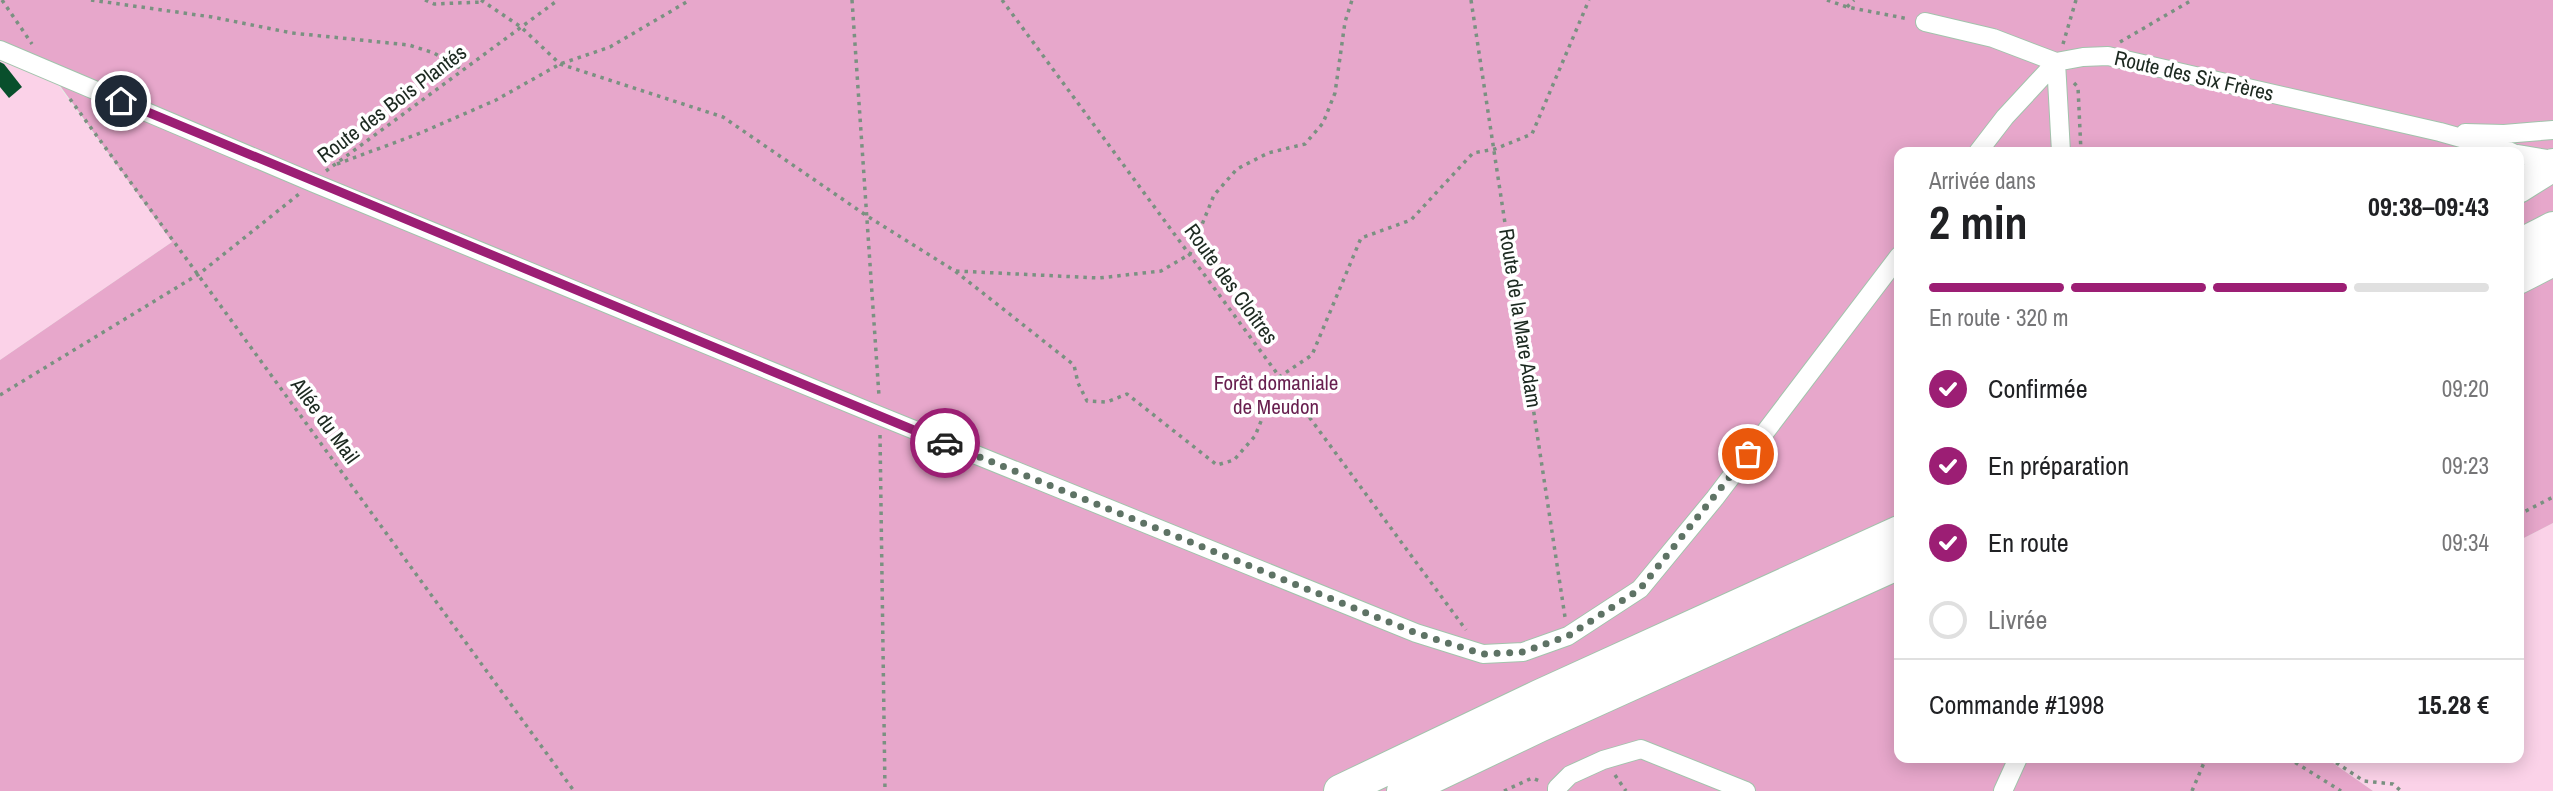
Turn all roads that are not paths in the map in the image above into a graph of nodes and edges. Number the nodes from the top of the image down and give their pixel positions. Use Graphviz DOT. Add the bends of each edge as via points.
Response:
graph roads {
  1 [pos="1925,22"];
  2 [pos="0,50"];
  3 [pos="2056,62"];
  4 [pos="2553,130"];
  5 [pos="2440,132"];
  6 [pos="1982,147"];
  7 [pos="2061,147"];
  8 [pos="2493,147"];
  9 [pos="2524,156"];
  10 [pos="2553,163"];
  11 [pos="2524,183"];
  12 [pos="2553,228"];
  13 [pos="2524,243"];
  14 [pos="2553,260"];
  15 [pos="1894,263"];
  16 [pos="2524,275"];
  17 [pos="1894,534"];
  18 [pos="1894,565"];
  19 [pos="2016,763"];
  20 [pos="1558,789"];
  21 [pos="1340,791"];
  22 [pos="1403,791"];
  23 [pos="1746,791"];
  24 [pos="2003,791"];
  1 -- 3 [label="street, Route des Six Frères" via="1993,38"];
  2 -- 15 [label="street" via="880,416 1416,633 1483,654 1523,652 1568,636 1640,589"];
  3 -- 5 [label="street, Route des Six Frères" via="2108,56"];
  3 -- 6 [label="street"];
  3 -- 7 [label="street"];
  4 -- 5 [label="street, Route des Six Frères"];
  5 -- 8 [label="street, Route des Six Frères"];
  9 -- 10 [label="street"];
  10 -- 11 [label="highway"];
  12 -- 13 [label="highway"];
  14 -- 16 [label="highway"];
  17 -- 21 [label="highway"];
  18 -- 22 [label="highway"];
  19 -- 24 [label="street"];
  20 -- 23 [label="street" via="1570,775 1641,749"];
}
